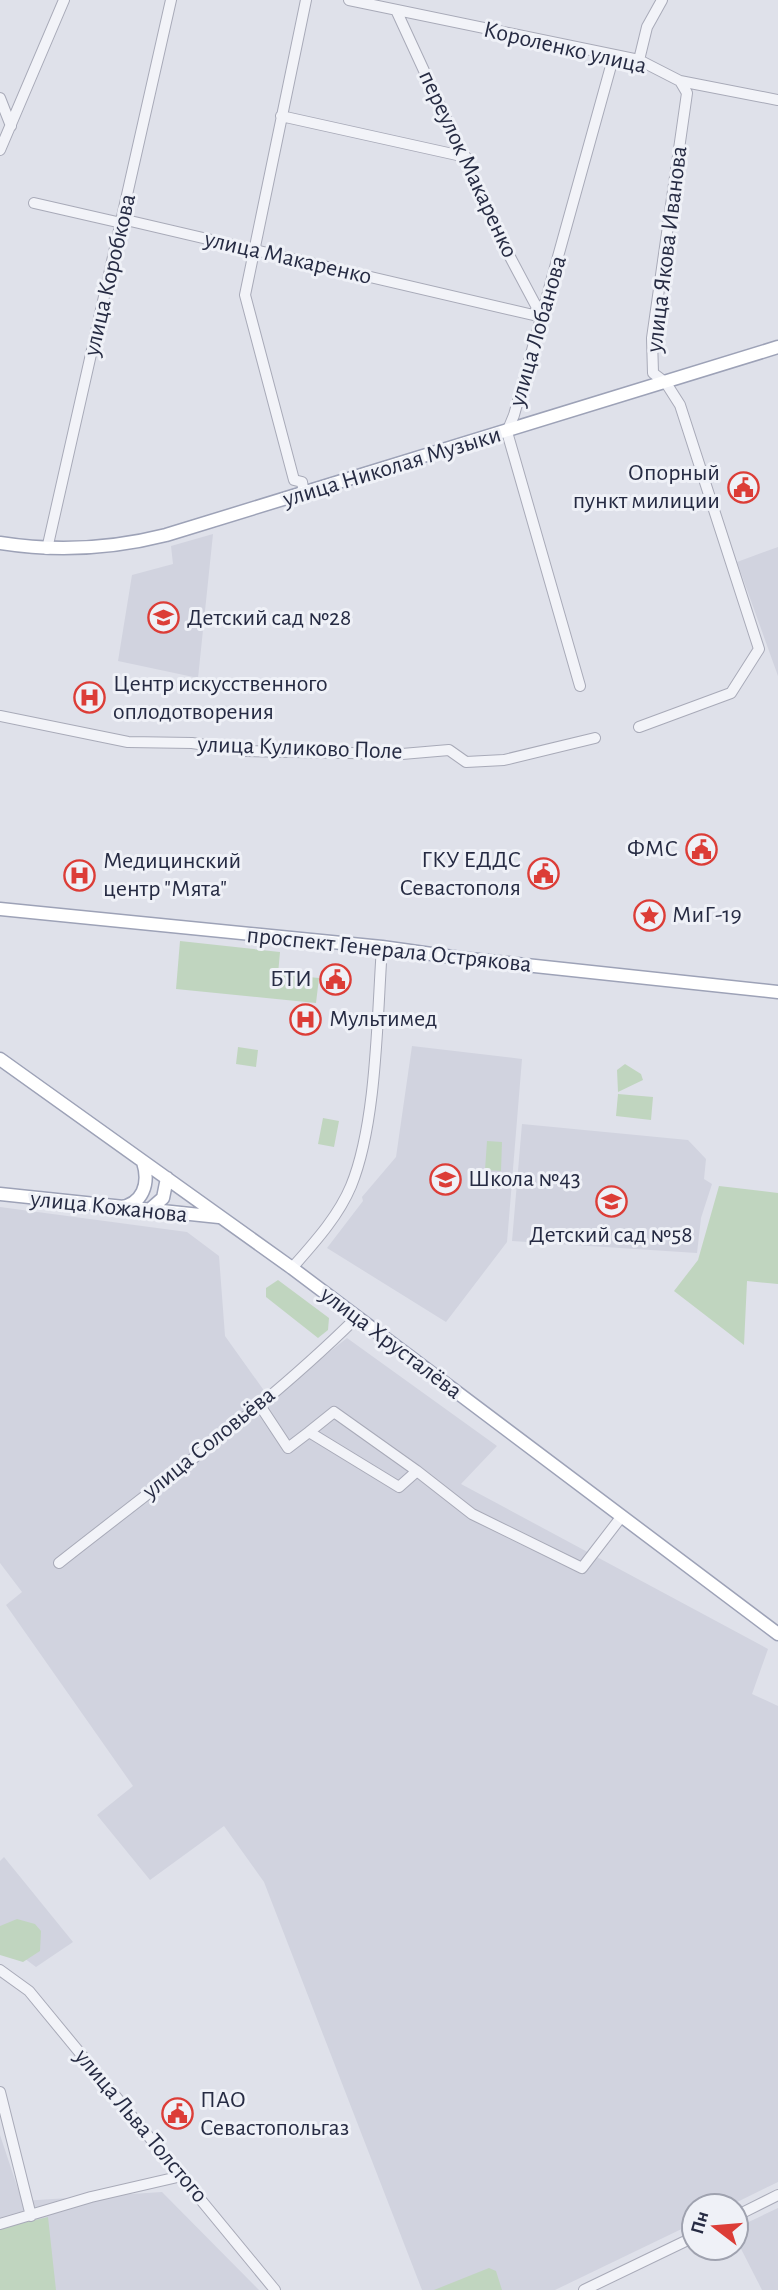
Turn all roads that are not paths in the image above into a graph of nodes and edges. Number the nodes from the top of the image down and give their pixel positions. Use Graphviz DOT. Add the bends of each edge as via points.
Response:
graph roads {
  1 [pos="64,0"];
  2 [pos="171,0"];
  3 [pos="306,0"];
  4 [pos="349,0"];
  5 [pos="662,0"];
  6 [pos="396,10"];
  7 [pos="614,55"];
  8 [pos="639,60"];
  9 [pos="680,81"];
  10 [pos="0,98"];
  11 [pos="778,100"];
  12 [pos="281,116"];
  13 [pos="11,126"];
  14 [pos="0,150"];
  15 [pos="466,157"];
  16 [pos="34,203"];
  17 [pos="123,220"];
  18 [pos="252,251"];
  19 [pos="542,317"];
  20 [pos="778,347"];
  21 [pos="666,383"];
  22 [pos="507,432"];
  23 [pos="304,493"];
  24 [pos="0,544"];
  25 [pos="47,549"];
  26 [pos="580,686"];
  27 [pos="0,716"];
  28 [pos="639,727"];
  29 [pos="595,738"];
  30 [pos="0,909"];
  31 [pos="382,947"];
  32 [pos="778,992"];
  33 [pos="0,1059"];
  34 [pos="143,1161"];
  35 [pos="167,1178"];
  36 [pos="0,1194"];
  37 [pos="115,1209"];
  38 [pos="146,1212"];
  39 [pos="219,1217"];
  40 [pos="292,1268"];
  41 [pos="355,1318"];
  42 [pos="258,1404"];
  43 [pos="309,1432"];
  44 [pos="417,1471"];
  45 [pos="622,1516"];
  46 [pos="60,1563"];
  47 [pos="774,1632"];
  48 [pos="778,1644"];
  49 [pos="0,1970"];
  50 [pos="0,2092"];
  51 [pos="183,2176"];
  52 [pos="778,2195"];
  53 [pos="750,2209"];
  54 [pos="31,2216"];
  55 [pos="0,2224"];
  56 [pos="680,2243"];
  57 [pos="275,2290"];
  58 [pos="584,2290"];
  1 -- 13 [label="street"];
  2 -- 17 [label="street, улица Коробкова"];
  3 -- 12 [label="street"];
  4 -- 6 [label="street, Короленко улица"];
  5 -- 8 [label="street"];
  6 -- 7 [label="street, Короленко улица"];
  6 -- 15 [label="street, переулок Макаренко"];
  7 -- 8 [label="street, Короленко улица"];
  7 -- 19 [label="street, улица Лобанова"];
  8 -- 9 [label="street, Короленко улица"];
  9 -- 11 [label="street, Короленко улица"];
  9 -- 21 [label="street, улица Якова Иванова" via="687,93 652,338 653,373"];
  10 -- 13 [label="street"];
  12 -- 15 [label="street"];
  12 -- 18 [label="street"];
  13 -- 14 [label="street"];
  15 -- 19 [label="street, переулок Макаренко"];
  16 -- 17 [label="street, улица Макаренко"];
  17 -- 18 [label="street, улица Макаренко"];
  17 -- 25 [label="street, улица Коробкова"];
  18 -- 19 [label="street, улица Макаренко"];
  18 -- 23 [label="street" via="245,295 294,480 302,482"];
  19 -- 22 [label="street, улица Лобанова"];
  20 -- 21 [label="main road, улица Николая Музыки"];
  21 -- 22 [label="main road, улица Николая Музыки"];
  21 -- 28 [label="street, улица Якова Иванова" via="680,405 759,649 732,693"];
  22 -- 23 [label="main road, улица Николая Музыки"];
  22 -- 26 [label="street, улица Лобанова"];
  23 -- 25 [label="main road, улица Николая Музыки" via="137,542"];
  24 -- 25 [label="main road, улица Николая Музыки"];
  27 -- 29 [label="street, улица Куликово Поле" via="128,742 285,752 449,750 466,762 504,760"];
  30 -- 31 [label="main road, проспект Генерала Острякова"];
  31 -- 32 [label="main road, проспект Генерала Острякова"];
  31 -- 40 [label="street" via="367,1118 355,1173 341,1206"];
  33 -- 34 [label="main road, улица Хрусталёва"];
  34 -- 35 [label="main road, улица Хрусталёва"];
  34 -- 37 [label="main road" via="146,1187 139,1199"];
  35 -- 38 [label="main road" via="163,1198"];
  35 -- 39 [label="main road, улица Хрусталёва"];
  36 -- 37 [label="main road, улица Кожанова"];
  37 -- 38 [label="main road, улица Кожанова"];
  38 -- 39 [label="main road, улица Кожанова"];
  39 -- 40 [label="main road, улица Хрусталёва"];
  40 -- 41 [label="main road, улица Хрусталёва"];
  41 -- 42 [label="street, улица Соловьёва"];
  41 -- 45 [label="main road, улица Хрусталёва"];
  42 -- 43 [label="street" via="288,1448"];
  42 -- 46 [label="street, улица Соловьёва"];
  43 -- 44 [label="street" via="399,1488"];
  43 -- 44 [label="street" via="334,1412"];
  44 -- 45 [label="street" via="472,1514 582,1568"];
  45 -- 47 [label="main road, улица Хрусталёва"];
  47 -- 48 [label="main road"];
  49 -- 51 [label="street, улица Льва Толстого" via="29,1991"];
  50 -- 54 [label="street"];
  51 -- 54 [label="street"];
  51 -- 57 [label="street, улица Льва Толстого"];
  52 -- 53 [label="street"];
  54 -- 55 [label="street"];
  56 -- 58 [label="street"];
}
